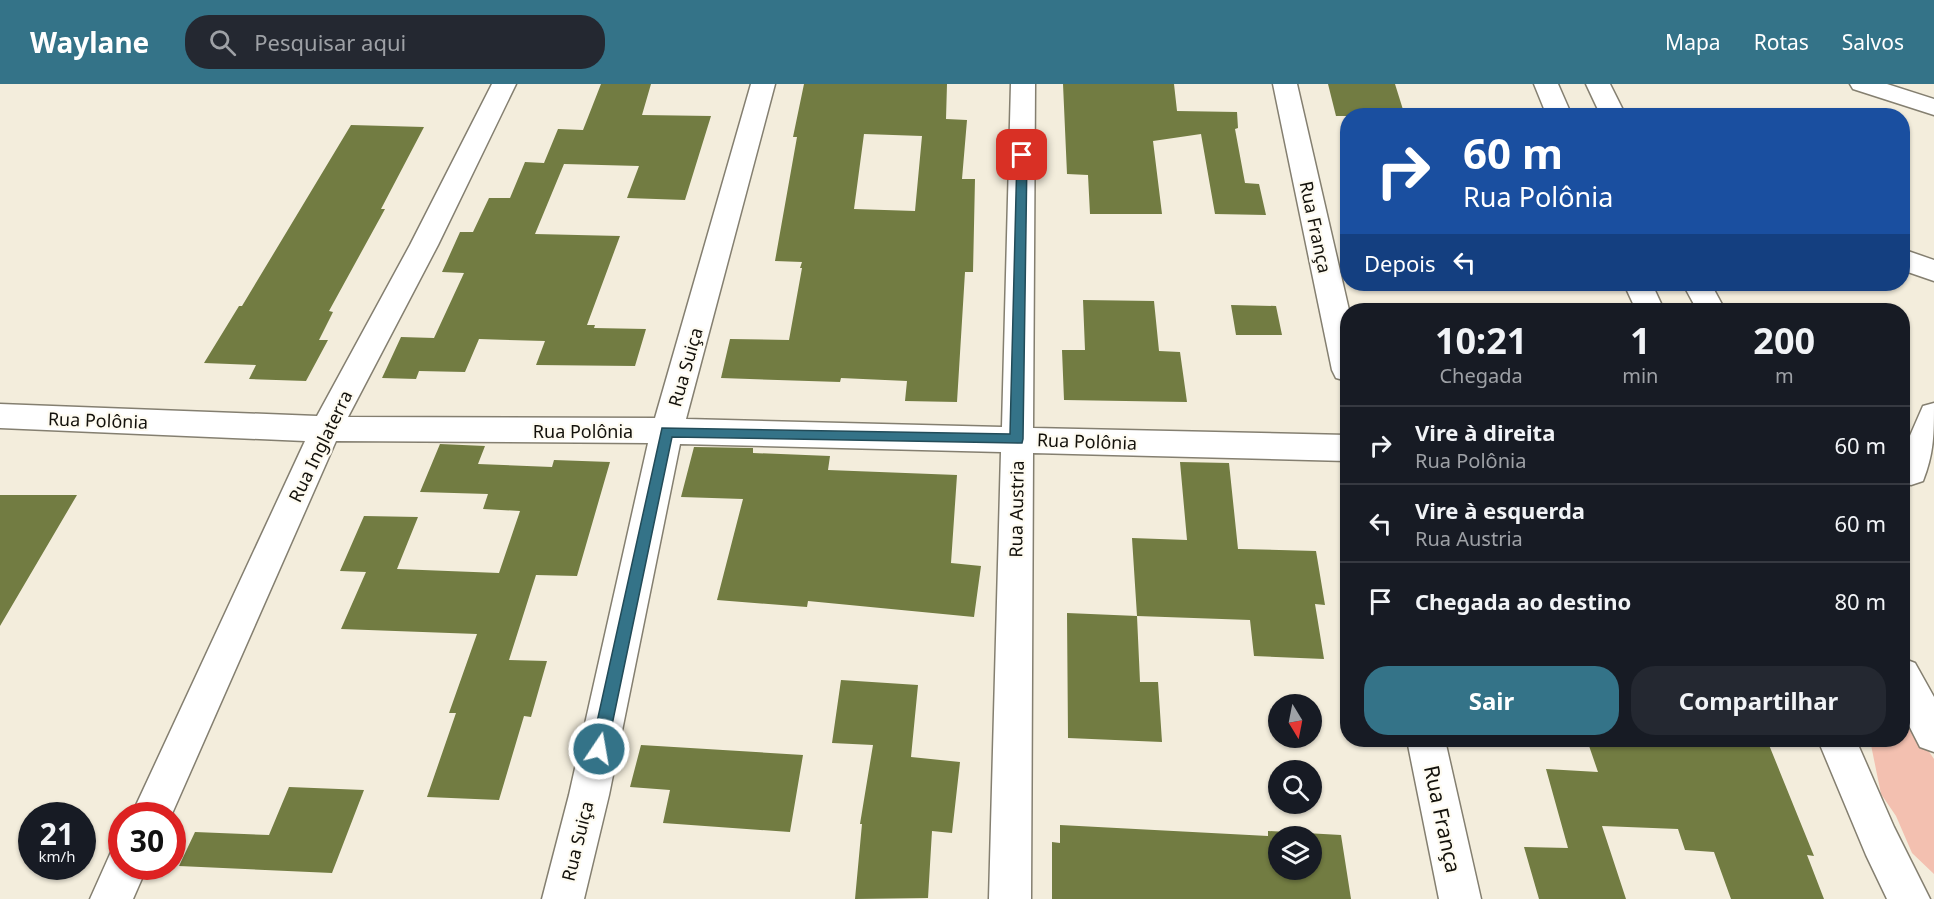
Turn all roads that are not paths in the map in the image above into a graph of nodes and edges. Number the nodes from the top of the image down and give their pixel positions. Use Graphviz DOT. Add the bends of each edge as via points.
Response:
graph roads {
  1 [pos="504,84"];
  2 [pos="763,84"];
  3 [pos="1023,84"];
  4 [pos="1285,84"];
  5 [pos="1546,84"];
  6 [pos="1598,84"];
  7 [pos="1862,84"];
  8 [pos="1934,107"];
  9 [pos="1556,108"];
  10 [pos="1610,108"];
  11 [pos="1910,263"];
  12 [pos="1934,271"];
  13 [pos="1340,338"];
  14 [pos="1934,415"];
  15 [pos="0,416"];
  16 [pos="326,429"];
  17 [pos="667,431"];
  18 [pos="1017,439"];
  19 [pos="1340,448"];
  20 [pos="1916,475"];
  21 [pos="1910,690"];
  22 [pos="1934,734"];
  23 [pos="1427,747"];
  24 [pos="1841,747"];
  25 [pos="157,802"];
  26 [pos="120,880"];
  27 [pos="111,899"];
  28 [pos="563,899"];
  29 [pos="1010,899"];
  30 [pos="1460,899"];
  31 [pos="1909,899"];
  1 -- 16 [label="street, Rua Inglaterra"];
  2 -- 17 [label="street, Rua Suiça"];
  3 -- 18 [label="street, Rua Austria"];
  4 -- 13 [label="street, Rua França"];
  5 -- 9 [label="street"];
  6 -- 10 [label="street"];
  7 -- 8 [label="street"];
  11 -- 12 [label="street"];
  14 -- 20 [label="street"];
  15 -- 16 [label="street, Rua Polônia"];
  16 -- 17 [label="street, Rua Polônia"];
  16 -- 25 [label="street, Rua Inglaterra"];
  17 -- 18 [label="street, Rua Polônia"];
  17 -- 28 [label="street, Rua Suiça"];
  18 -- 19 [label="street, Rua Polônia"];
  18 -- 29 [label="street, Rua Austria"];
  21 -- 22 [label="street"];
  23 -- 30 [label="street, Rua França"];
  24 -- 31 [label="street"];
  26 -- 27 [label="street"];
}
